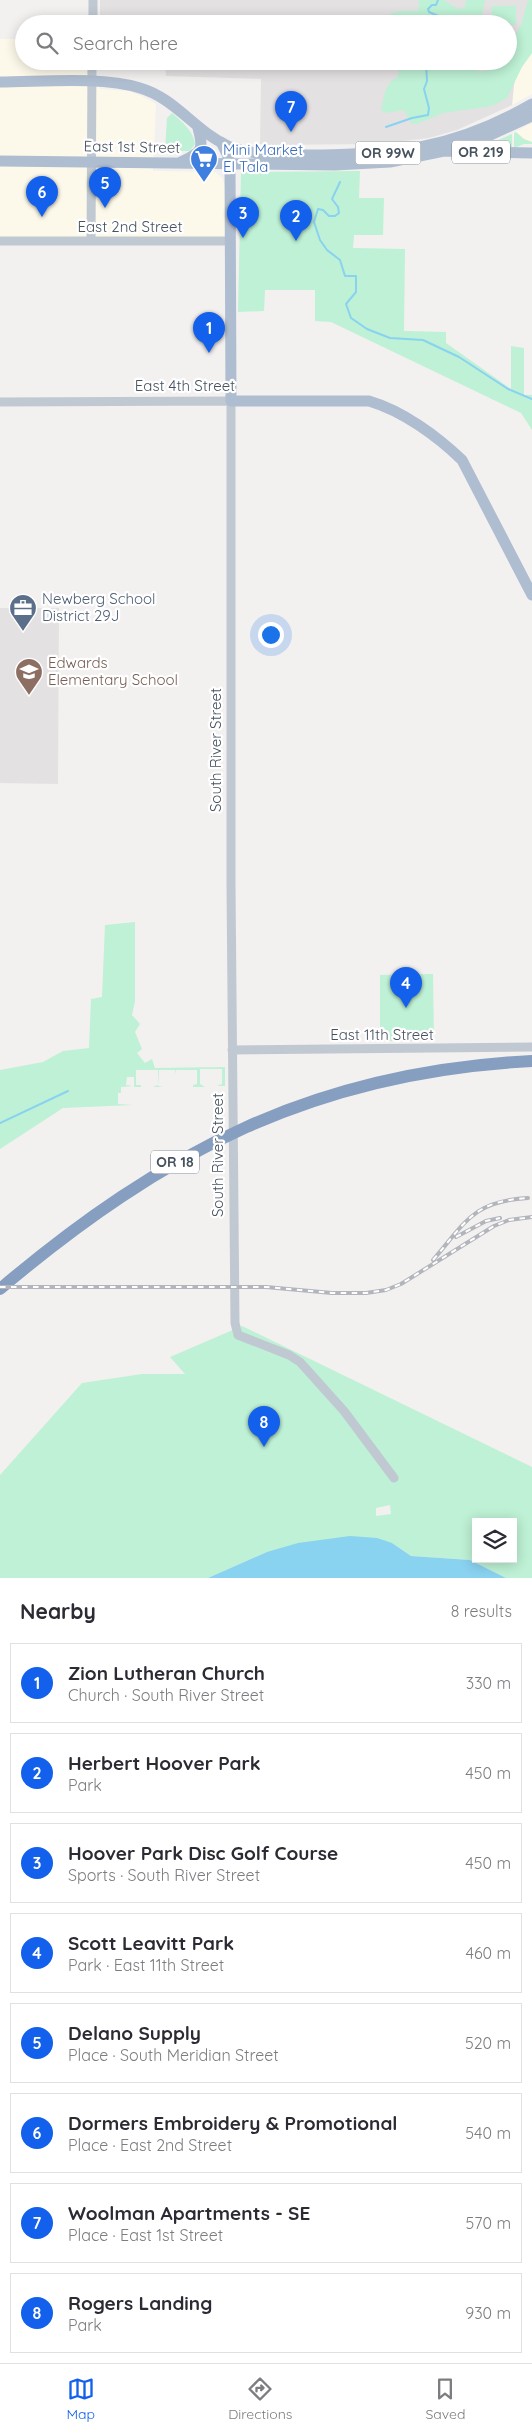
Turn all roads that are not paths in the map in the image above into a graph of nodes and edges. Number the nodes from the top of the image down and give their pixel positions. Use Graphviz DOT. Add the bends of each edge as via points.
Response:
graph roads {
  1 [pos="93,0"];
  2 [pos="93,15"];
  3 [pos="92,70"];
  4 [pos="0,82"];
  5 [pos="92,82"];
  6 [pos="532,104"];
  7 [pos="532,116"];
  8 [pos="198,128"];
  9 [pos="221,142"];
  10 [pos="446,147"];
  11 [pos="532,153"];
  12 [pos="269,154"];
  13 [pos="0,161"];
  14 [pos="91,162"];
  15 [pos="179,163"];
  16 [pos="230,164"];
  17 [pos="0,241"];
  18 [pos="91,241"];
  19 [pos="230,241"];
  20 [pos="231,401"];
  21 [pos="0,402"];
  22 [pos="532,595"];
  23 [pos="532,1047"];
  24 [pos="232,1050"];
  25 [pos="532,1061"];
  26 [pos="0,1288"];
  27 [pos="394,1478"];
  1 -- 2 [label="street"];
  3 -- 5 [label="street"];
  4 -- 5 [label="main road, OR 99W"];
  5 -- 8 [label="main road, OR 99W" via="119,83 153,93"];
  5 -- 14 [label="street"];
  6 -- 10 [label="main road, OR 99W"];
  7 -- 10 [label="main road, OR 99W" via="486,137"];
  8 -- 9 [label="main road, East 1st Street / OR 99W"];
  8 -- 15 [label="main road" via="201,149 195,156"];
  9 -- 12 [label="main road, East 1st Street / OR 99W" via="245,151"];
  9 -- 16 [label="main road"];
  10 -- 11 [label="main road, East 1st Street / OR 219"];
  10 -- 12 [label="main road, East 1st Street / OR 99W" via="388,153"];
  10 -- 16 [label="main road, East 1st Street / OR 99W" via="374,164"];
  12 -- 16 [label="main road"];
  13 -- 14 [label="main road, East 1st Street / OR 99W"];
  14 -- 15 [label="main road, East 1st Street / OR 99W"];
  14 -- 18 [label="street"];
  15 -- 16 [label="main road, East 1st Street / OR 99W"];
  16 -- 19 [label="main road, South River Street"];
  17 -- 18 [label="street, East 2nd Street"];
  18 -- 19 [label="street, East 2nd Street"];
  19 -- 20 [label="main road, South River Street"];
  20 -- 21 [label="street, East 4th Street"];
  20 -- 22 [label="main road, East 4th Street" via="369,401 383,405 412,422 462,460"];
  20 -- 24 [label="street, South River Street"];
  23 -- 24 [label="street, East 11th Street"];
  24 -- 27 [label="street, South River Street" via="233,1287 238,1335 300,1362 344,1412"];
  25 -- 26 [label="highway, OR 18" via="465,1066 376,1082 284,1111 189,1154 112,1201"];
}
